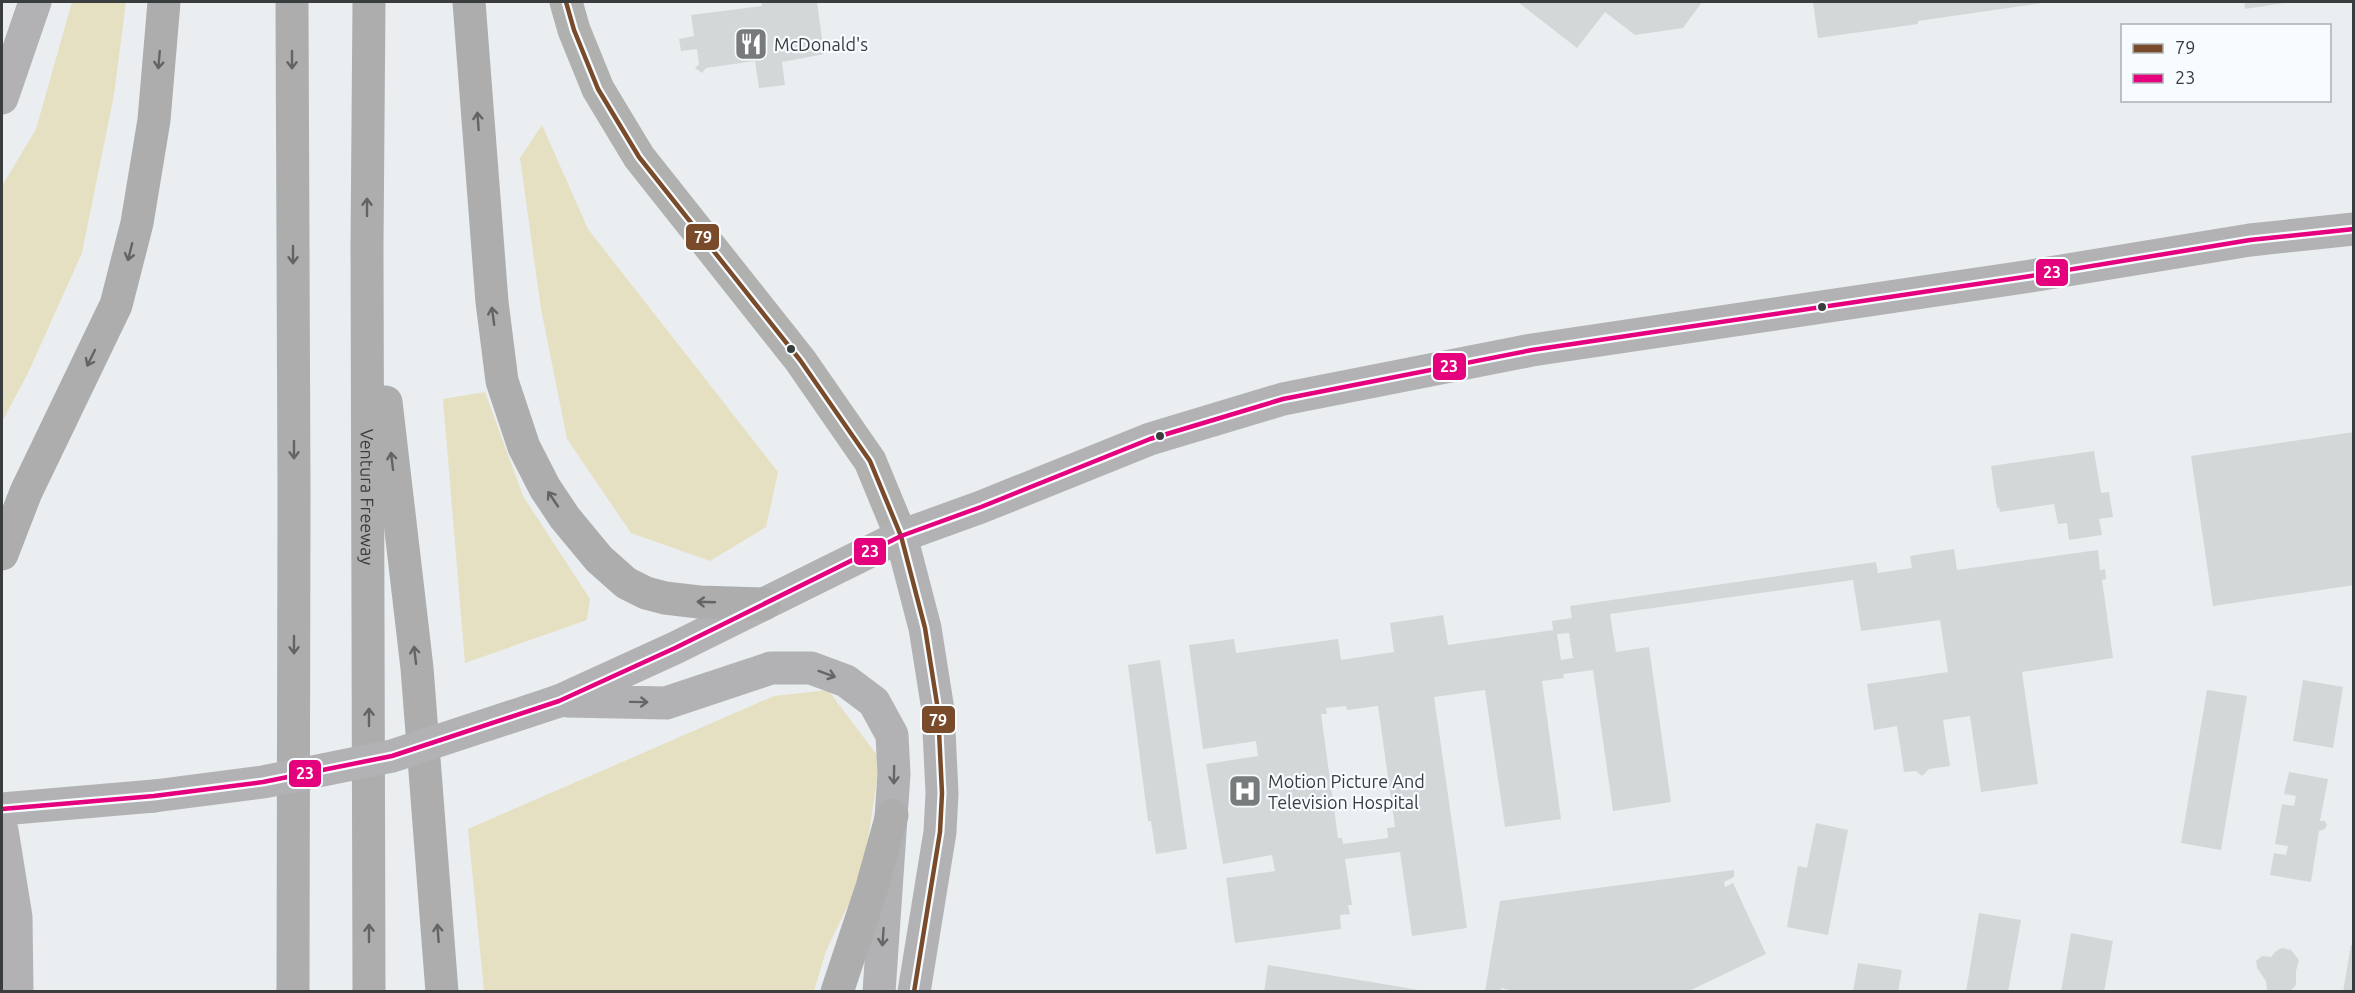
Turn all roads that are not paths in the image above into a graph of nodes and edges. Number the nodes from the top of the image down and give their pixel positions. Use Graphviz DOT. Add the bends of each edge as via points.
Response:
graph roads {
  1 [pos="35,2"];
  2 [pos="164,2"];
  3 [pos="292,2"];
  4 [pos="369,2"];
  5 [pos="470,2"];
  6 [pos="566,2"];
  7 [pos="2,98"];
  8 [pos="2354,229"];
  9 [pos="367,245"];
  10 [pos="901,536"];
  11 [pos="2,554"];
  12 [pos="764,604"];
  13 [pos="559,701"];
  14 [pos="2,809"];
  15 [pos="892,815"];
  16 [pos="2,830"];
  17 [pos="17,992"];
  18 [pos="292,992"];
  19 [pos="369,992"];
  20 [pos="442,992"];
  21 [pos="837,992"];
  22 [pos="879,992"];
  23 [pos="914,992"];
  1 -- 7 [label="main road"];
  2 -- 11 [label="highway, one-way" via="154,120 137,223 116,305 26,492"];
  3 -- 18 [label="highway, one-way"];
  9 -- 4 [label="highway, Ventura Freeway, one-way"];
  12 -- 5 [label="highway, one-way" via="665,598 626,584 565,518 524,447 502,381 492,302"];
  6 -- 10 [label="street" via="598,89 639,158 800,360 864,452"];
  8 -- 10 [label="main road" via="2250,240 1532,350 1294,396 1150,439"];
  19 -- 9 [label="highway, Ventura Freeway, one-way"];
  20 -- 9 [label="highway, one-way" via="417,668"];
  10 -- 12 [label="main road"];
  10 -- 23 [label="main road" via="927,640 938,710 942,792 940,832"];
  12 -- 13 [label="main road"];
  13 -- 14 [label="main road, bridge" via="392,756 263,782"];
  13 -- 15 [label="main road, one-way" via="666,703 771,668 811,668 846,681 874,702 892,735"];
  15 -- 21 [label="highway"];
  15 -- 22 [label="main road, one-way"];
  16 -- 17 [label="main road" via="16,917"];
}
